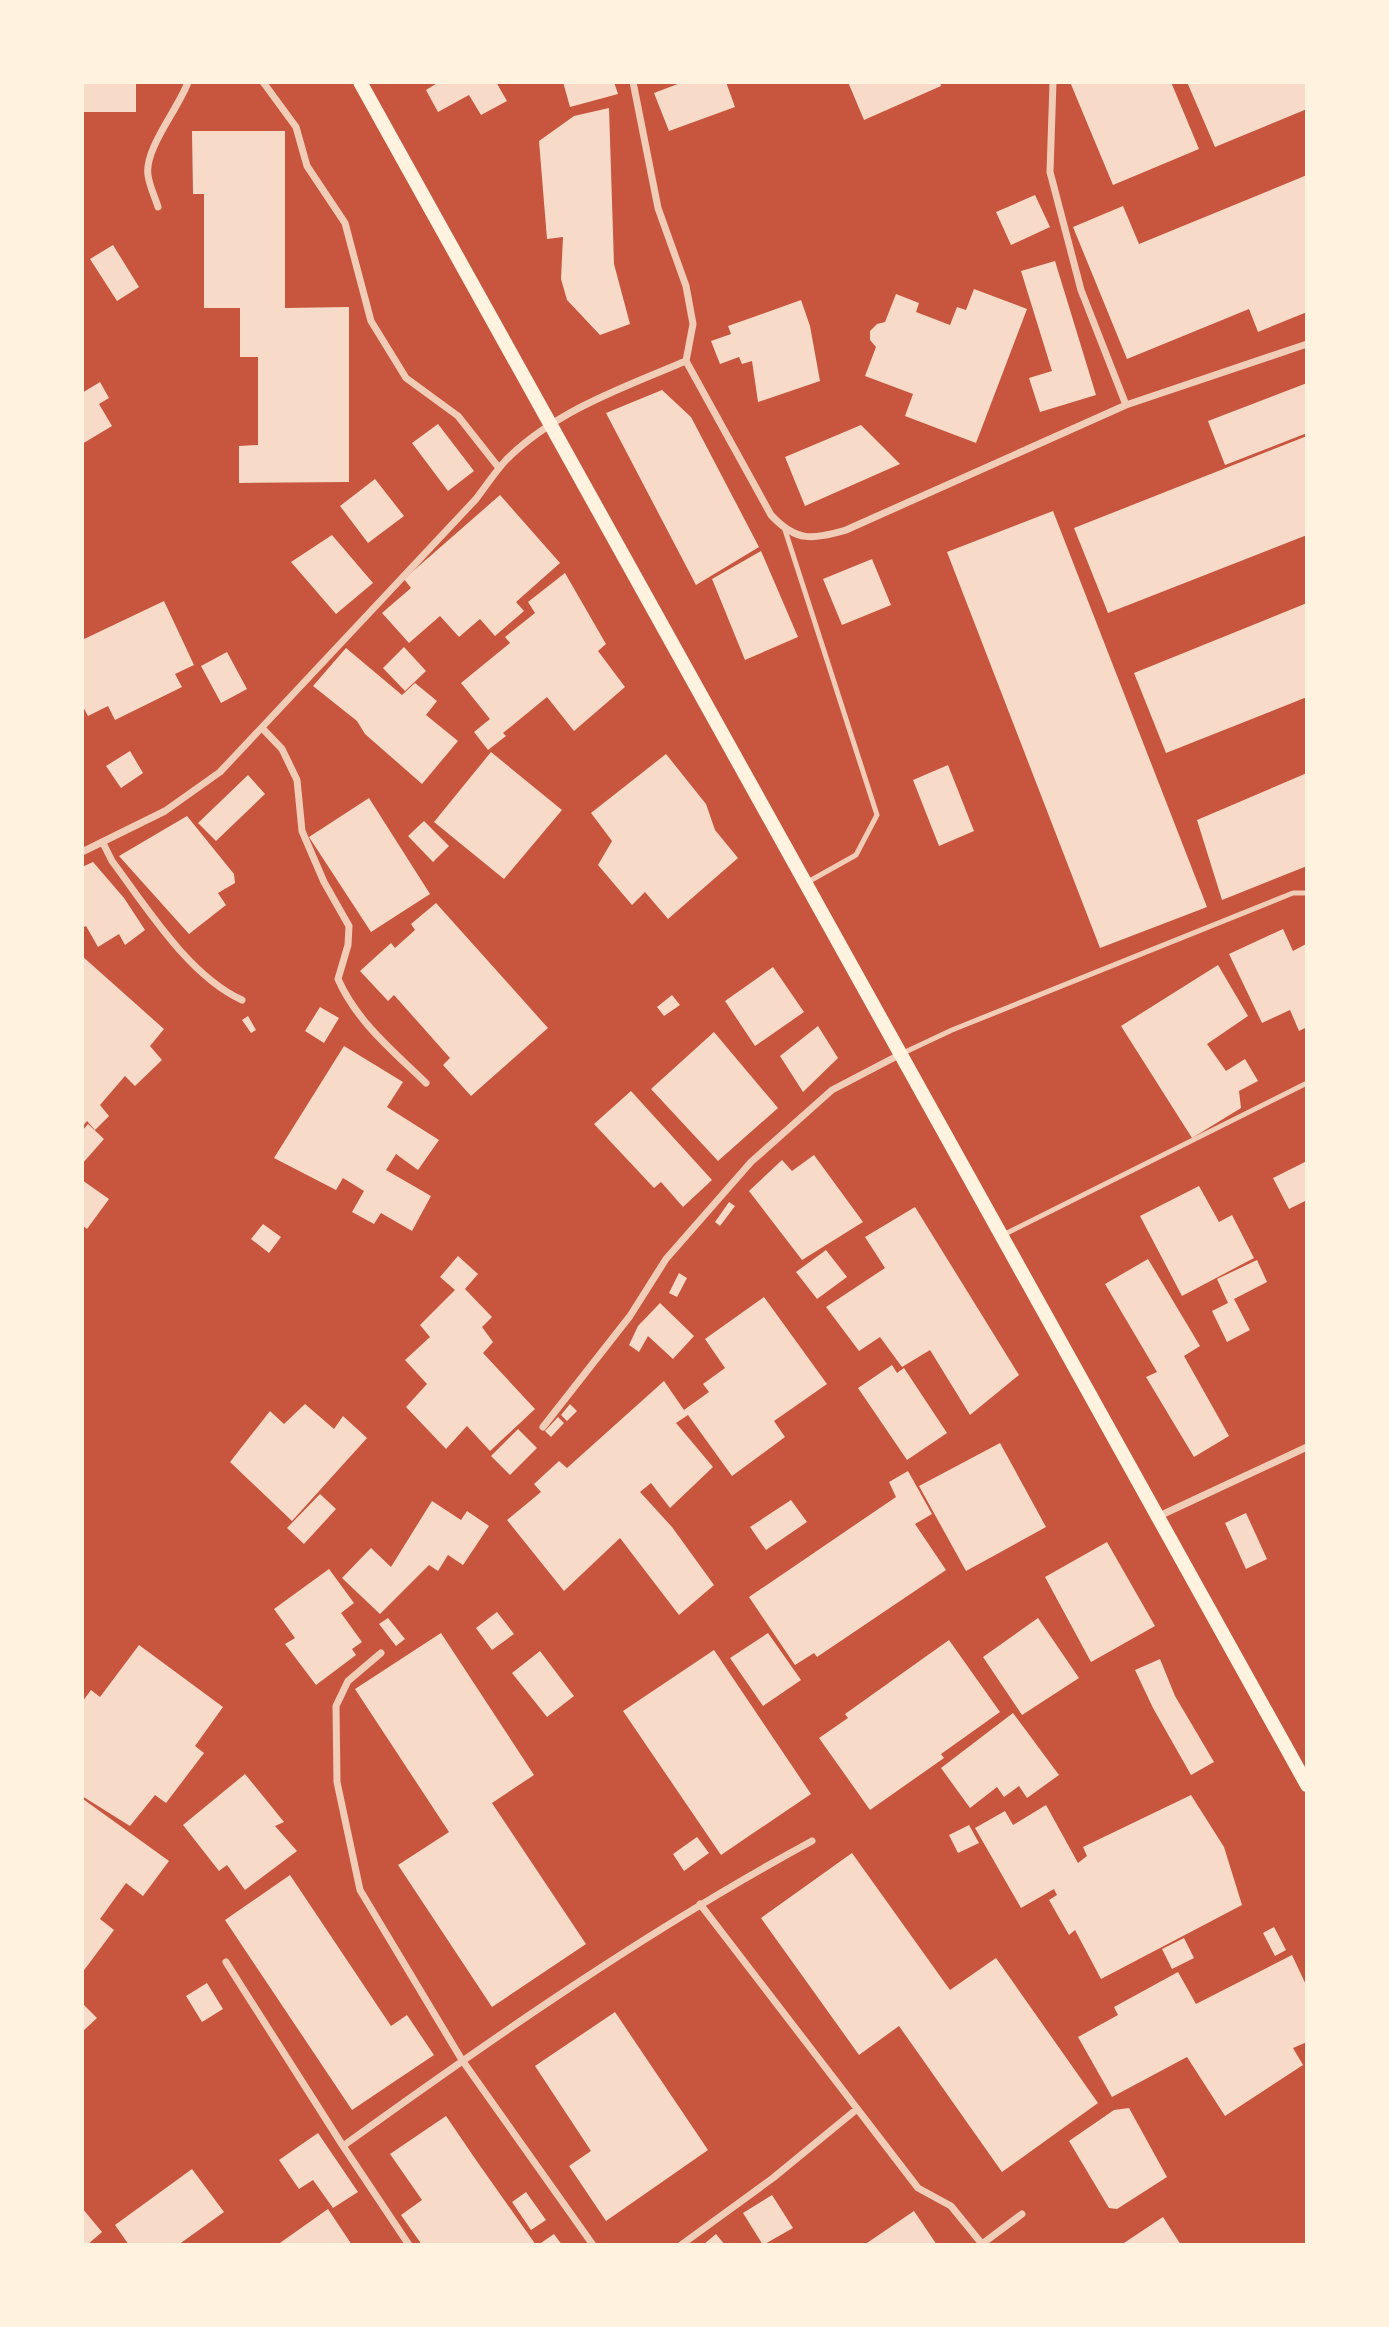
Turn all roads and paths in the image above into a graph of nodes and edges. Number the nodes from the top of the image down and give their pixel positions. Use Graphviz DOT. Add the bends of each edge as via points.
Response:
graph roads {
  1 [pos="188,82"];
  2 [pos="263,82"];
  3 [pos="360,82"];
  4 [pos="633,82"];
  5 [pos="1052,82"];
  6 [pos="158,207"];
  7 [pos="1307,344"];
  8 [pos="687,361"];
  9 [pos="1126,405"];
  10 [pos="551,425"];
  11 [pos="499,468"];
  12 [pos="785,530"];
  13 [pos="262,729"];
  14 [pos="103,843"];
  15 [pos="82,852"];
  16 [pos="806,884"];
  17 [pos="1307,893"];
  18 [pos="242,1000"];
  19 [pos="901,1054"];
  20 [pos="426,1083"];
  21 [pos="1307,1083"];
  22 [pos="1002,1236"];
  23 [pos="543,1427"];
  24 [pos="1307,1447"];
  25 [pos="1157,1517"];
  26 [pos="381,1653"];
  27 [pos="1307,1785"];
  28 [pos="811,1841"];
  29 [pos="700,1904"];
  30 [pos="226,1962"];
  31 [pos="462,2060"];
  32 [pos="857,2109"];
  33 [pos="343,2146"];
  34 [pos="1022,2214"];
  35 [pos="409,2245"];
  36 [pos="593,2245"];
  37 [pos="681,2245"];
  38 [pos="982,2245"];
  1 -- 6 [label="street" via="154,145 147,173"];
  2 -- 11 [label="street" via="296,127 307,166 345,223 372,321 406,378 458,416"];
  3 -- 10 [label="main road"];
  4 -- 8 [label="street" via="658,208 686,286 693,324"];
  5 -- 9 [label="street" via="1051,172 1081,290"];
  7 -- 9 [label="street"];
  8 -- 10 [label="street" via="618,389"];
  8 -- 12 [label="street" via="771,515"];
  9 -- 12 [label="street" via="846,530 813,539"];
  10 -- 11 [label="street"];
  10 -- 16 [label="main road"];
  11 -- 13 [label="street" via="476,499"];
  12 -- 16 [label="lane" via="877,816 856,855"];
  13 -- 14 [label="street" via="220,772 166,811"];
  13 -- 20 [label="street" via="282,750 297,780 302,831 349,926 338,979 346,999"];
  14 -- 15 [label="street"];
  14 -- 18 [label="street" via="112,861 200,972 223,992"];
  16 -- 19 [label="main road"];
  17 -- 19 [label="lane" via="1293,893"];
  19 -- 22 [label="main road"];
  19 -- 23 [label="street" via="832,1090 751,1162 666,1258 630,1317"];
  21 -- 22 [label="lane"];
  22 -- 25 [label="main road"];
  24 -- 25 [label="street"];
  25 -- 27 [label="main road"];
  26 -- 31 [label="street" via="348,1681 336,1706 337,1782 360,1890"];
  28 -- 29 [label="street"];
  29 -- 31 [label="street"];
  29 -- 32 [label="street"];
  30 -- 33 [label="street"];
  31 -- 33 [label="street"];
  31 -- 36 [label="street"];
  32 -- 37 [label="street"];
  32 -- 38 [label="street" via="918,2188 951,2206"];
  33 -- 35 [label="street"];
  34 -- 38 [label="street"];
}
